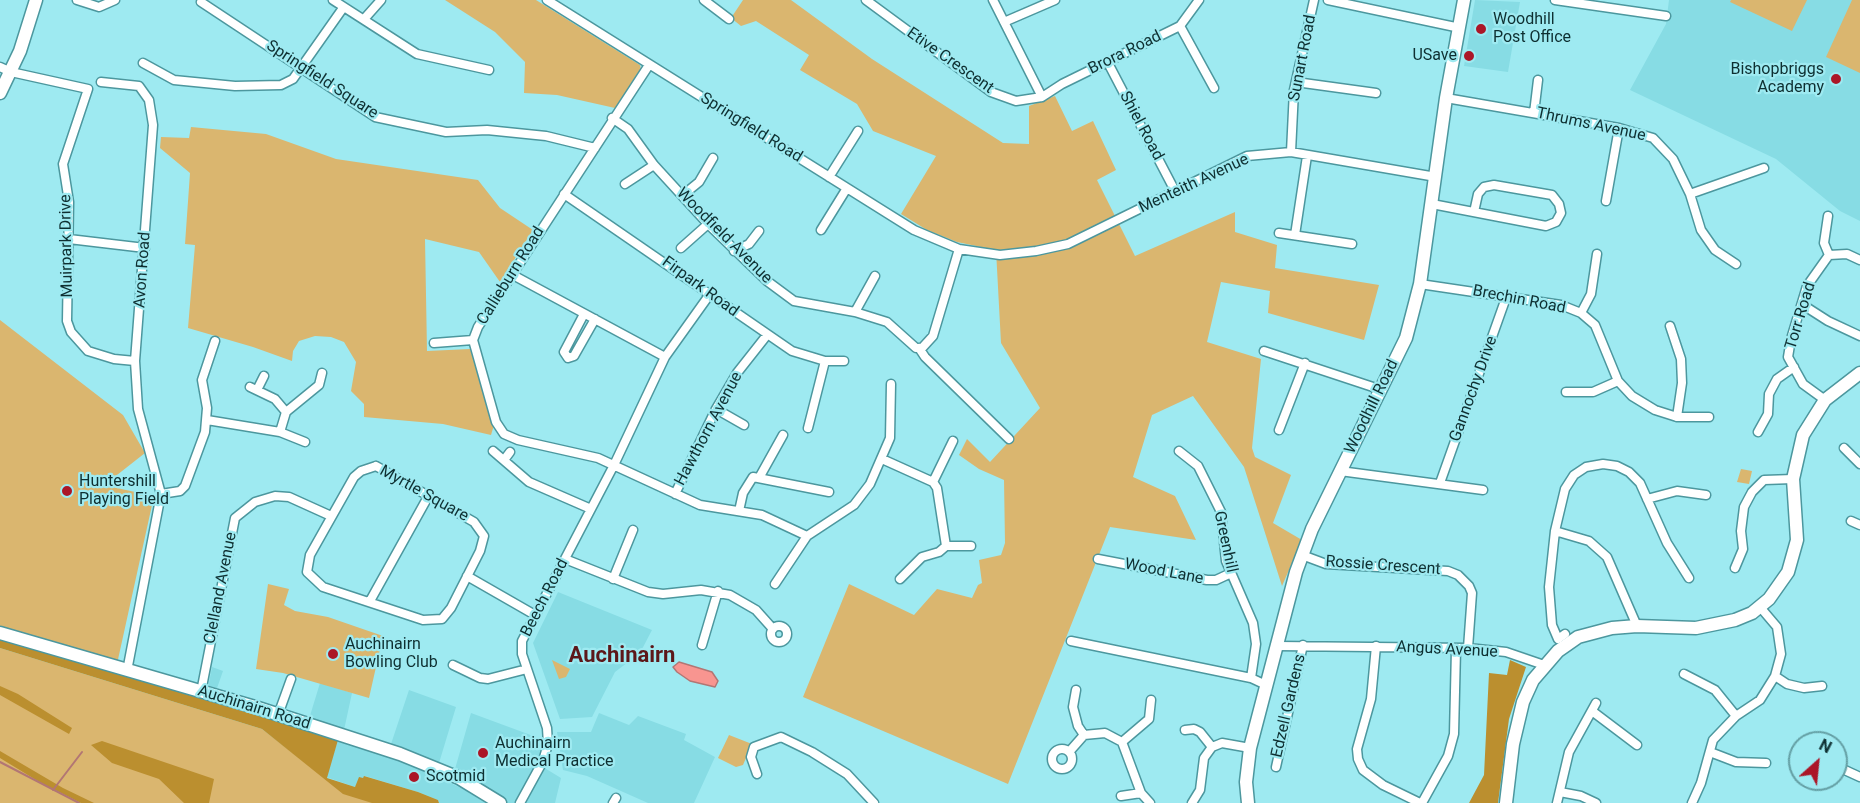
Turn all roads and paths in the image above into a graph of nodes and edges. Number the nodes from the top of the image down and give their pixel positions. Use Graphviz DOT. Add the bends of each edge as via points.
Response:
graph roads {
  1 [pos="36,0"];
  2 [pos="77,0"];
  3 [pos="115,0"];
  4 [pos="333,0"];
  5 [pos="381,0"];
  6 [pos="547,0"];
  7 [pos="704,0"];
  8 [pos="866,0"];
  9 [pos="993,0"];
  10 [pos="1055,0"];
  11 [pos="1199,0"];
  12 [pos="1314,0"];
  13 [pos="1328,0"];
  14 [pos="1464,0"];
  15 [pos="1555,0"];
  16 [pos="201,2"];
  17 [pos="343,8"];
  18 [pos="1666,16"];
  19 [pos="365,18"];
  20 [pos="729,19"];
  21 [pos="1004,22"];
  22 [pos="1180,26"];
  23 [pos="1460,27"];
  24 [pos="1107,62"];
  25 [pos="143,63"];
  26 [pos="649,65"];
  27 [pos="302,68"];
  28 [pos="6,70"];
  29 [pos="489,70"];
  30 [pos="1538,80"];
  31 [pos="101,82"];
  32 [pos="1296,82"];
  33 [pos="1214,88"];
  34 [pos="0,93"];
  35 [pos="1376,93"];
  36 [pos="1042,97"];
  37 [pos="1446,98"];
  38 [pos="1534,113"];
  39 [pos="612,118"];
  40 [pos="1619,128"];
  41 [pos="858,131"];
  42 [pos="595,148"];
  43 [pos="1291,152"];
  44 [pos="1307,156"];
  45 [pos="713,158"];
  46 [pos="654,165"];
  47 [pos="1764,168"];
  48 [pos="829,177"];
  49 [pos="1436,177"];
  50 [pos="625,184"];
  51 [pos="847,188"];
  52 [pos="1175,191"];
  53 [pos="564,194"];
  54 [pos="1690,194"];
  55 [pos="683,195"];
  56 [pos="1606,201"];
  57 [pos="1432,204"];
  58 [pos="1474,212"];
  59 [pos="1828,216"];
  60 [pos="708,224"];
  61 [pos="821,230"];
  62 [pos="759,231"];
  63 [pos="1279,233"];
  64 [pos="1295,235"];
  65 [pos="69,239"];
  66 [pos="1352,244"];
  67 [pos="145,248"];
  68 [pos="681,248"];
  69 [pos="959,249"];
  70 [pos="734,250"];
  71 [pos="1597,254"];
  72 [pos="1829,255"];
  73 [pos="1860,260"];
  74 [pos="1736,264"];
  75 [pos="511,274"];
  76 [pos="875,276"];
  77 [pos="1420,284"];
  78 [pos="710,294"];
  79 [pos="1508,295"];
  80 [pos="1803,305"];
  81 [pos="855,312"];
  82 [pos="1581,313"];
  83 [pos="584,314"];
  84 [pos="594,319"];
  85 [pos="1670,326"];
  86 [pos="767,335"];
  87 [pos="1860,336"];
  88 [pos="473,340"];
  89 [pos="215,341"];
  90 [pos="434,343"];
  91 [pos="923,347"];
  92 [pos="1264,351"];
  93 [pos="664,357"];
  94 [pos="135,361"];
  95 [pos="825,361"];
  96 [pos="844,361"];
  97 [pos="1305,363"];
  98 [pos="1794,368"];
  99 [pos="1860,372"];
  100 [pos="322,373"];
  101 [pos="264,376"];
  102 [pos="1618,381"];
  103 [pos="891,384"];
  104 [pos="1382,390"];
  105 [pos="1566,392"];
  106 [pos="1825,400"];
  107 [pos="716,409"];
  108 [pos="286,412"];
  109 [pos="1677,417"];
  110 [pos="1709,417"];
  111 [pos="207,420"];
  112 [pos="744,425"];
  113 [pos="808,428"];
  114 [pos="1280,430"];
  115 [pos="280,432"];
  116 [pos="1758,432"];
  117 [pos="783,435"];
  118 [pos="1009,439"];
  119 [pos="953,441"];
  120 [pos="304,442"];
  121 [pos="1844,448"];
  122 [pos="493,451"];
  123 [pos="1179,451"];
  124 [pos="510,452"];
  125 [pos="882,459"];
  126 [pos="504,460"];
  127 [pos="1860,464"];
  128 [pos="614,465"];
  129 [pos="1340,471"];
  130 [pos="759,478"];
  131 [pos="1793,478"];
  132 [pos="933,482"];
  133 [pos="1440,483"];
  134 [pos="1483,490"];
  135 [pos="829,492"];
  136 [pos="161,494"];
  137 [pos="675,494"];
  138 [pos="429,495"];
  139 [pos="1706,495"];
  140 [pos="1647,499"];
  141 [pos="591,509"];
  142 [pos="739,511"];
  143 [pos="331,516"];
  144 [pos="1851,521"];
  145 [pos="1860,525"];
  146 [pos="633,530"];
  147 [pos="1555,531"];
  148 [pos="807,536"];
  149 [pos="946,546"];
  150 [pos="971,546"];
  151 [pos="1302,555"];
  152 [pos="565,559"];
  153 [pos="1098,559"];
  154 [pos="1735,568"];
  155 [pos="1229,574"];
  156 [pos="467,576"];
  157 [pos="1689,578"];
  158 [pos="613,579"];
  159 [pos="900,579"];
  160 [pos="776,584"];
  161 [pos="718,591"];
  162 [pos="370,601"];
  163 [pos="1760,607"];
  164 [pos="535,615"];
  165 [pos="1637,626"];
  166 [pos="773,629"];
  167 [pos="0,633"];
  168 [pos="1566,634"];
  169 [pos="1071,641"];
  170 [pos="702,645"];
  171 [pos="1303,645"];
  172 [pos="1276,646"];
  173 [pos="1376,646"];
  174 [pos="1468,648"];
  175 [pos="1456,649"];
  176 [pos="453,665"];
  177 [pos="1544,665"];
  178 [pos="527,669"];
  179 [pos="127,671"];
  180 [pos="1683,674"];
  181 [pos="1775,676"];
  182 [pos="1251,678"];
  183 [pos="291,679"];
  184 [pos="1266,686"];
  185 [pos="1822,686"];
  186 [pos="1076,690"];
  187 [pos="201,692"];
  188 [pos="1151,700"];
  189 [pos="278,715"];
  190 [pos="1736,716"];
  191 [pos="1185,730"];
  192 [pos="1084,735"];
  193 [pos="1122,742"];
  194 [pos="1637,745"];
  195 [pos="1212,747"];
  196 [pos="1250,748"];
  197 [pos="1069,752"];
  198 [pos="1710,752"];
  199 [pos="1766,763"];
  200 [pos="1276,768"];
  201 [pos="757,774"];
  202 [pos="1560,792"];
  203 [pos="1142,793"];
  204 [pos="1121,796"];
  205 [pos="500,803"];
  206 [pos="520,803"];
  207 [pos="874,803"];
  208 [pos="1150,803"];
  209 [pos="1192,803"];
  210 [pos="1248,803"];
  211 [pos="1421,803"];
  212 [pos="1506,803"];
  213 [pos="1557,803"];
  214 [pos="1596,803"];
  215 [pos="1692,803"];
  1 -- 28 [label="street"];
  2 -- 3 [label="street" via="99,7"];
  4 -- 17 [label="street"];
  5 -- 19 [label="street"];
  6 -- 26 [label="street, Springfield Road"];
  7 -- 20 [label="street"];
  8 -- 36 [label="street, Etive Crescent" via="991,92 1016,101"];
  9 -- 21 [label="street"];
  10 -- 21 [label="street"];
  11 -- 22 [label="street, Brora Road"];
  12 -- 32 [label="street, Sunart Road"];
  13 -- 23 [label="street"];
  14 -- 23 [label="street, Woodhill Road"];
  15 -- 18 [label="street"];
  16 -- 27 [label="street, Springfield Square"];
  17 -- 19 [label="street"];
  17 -- 27 [label="street"];
  19 -- 29 [label="street" via="368,24 417,54"];
  21 -- 36 [label="street"];
  22 -- 24 [label="street, Brora Road"];
  22 -- 33 [label="street"];
  23 -- 37 [label="street, Woodhill Road"];
  24 -- 36 [label="street, Brora Road"];
  24 -- 52 [label="street, Shiel Road"];
  25 -- 27 [label="street" via="174,81 235,86 281,85"];
  26 -- 39 [label="street, Callieburn Road"];
  26 -- 48 [label="street, Springfield Road"];
  27 -- 42 [label="street, Springfield Square" via="366,111 387,120 446,132 488,130 546,136"];
  28 -- 34 [label="street"];
  28 -- 65 [label="street, Muirpark Drive" via="88,89 63,164"];
  30 -- 38 [label="street"];
  31 -- 67 [label="street, Avon Road" via="139,86 149,100 153,125"];
  32 -- 35 [label="street"];
  32 -- 43 [label="street, Sunart Road"];
  37 -- 38 [label="street, Thrums Avenue"];
  37 -- 49 [label="street, Woodhill Road"];
  38 -- 40 [label="street, Thrums Avenue"];
  39 -- 42 [label="street, Callieburn Road"];
  39 -- 46 [label="street, Woodfield Avenue" via="628,129"];
  40 -- 54 [label="street, Thrums Avenue" via="1653,138 1673,159"];
  40 -- 56 [label="street"];
  41 -- 48 [label="street"];
  42 -- 53 [label="street, Callieburn Road"];
  43 -- 44 [label="street, Menteith Avenue"];
  43 -- 52 [label="street, Menteith Avenue" via="1247,156"];
  44 -- 49 [label="street, Menteith Avenue"];
  44 -- 64 [label="street"];
  45 -- 55 [label="street" via="699,182"];
  46 -- 50 [label="street"];
  46 -- 55 [label="street, Woodfield Avenue"];
  47 -- 54 [label="street"];
  48 -- 51 [label="street, Springfield Road"];
  49 -- 57 [label="street, Woodhill Road"];
  51 -- 61 [label="street"];
  51 -- 69 [label="street, Springfield Road" via="914,230"];
  52 -- 69 [label="street, Menteith Avenue" via="1068,244 999,255"];
  53 -- 75 [label="street, Callieburn Road"];
  53 -- 78 [label="street, Firpark Road"];
  54 -- 74 [label="street, Thrums Avenue" via="1701,230 1715,250"];
  55 -- 60 [label="street, Woodfield Avenue"];
  57 -- 58 [label="street"];
  57 -- 77 [label="street, Woodhill Road"];
  58 -- 58 [label="street" via="1546,226 1556,222 1561,213 1552,195 1494,185 1484,187 1478,194"];
  59 -- 72 [label="street" via="1824,243"];
  60 -- 68 [label="street"];
  60 -- 70 [label="street, Woodfield Avenue"];
  62 -- 70 [label="street" via="749,244"];
  63 -- 64 [label="street"];
  64 -- 66 [label="street"];
  65 -- 67 [label="street"];
  65 -- 94 [label="street, Muirpark Drive" via="71,332 96,355"];
  67 -- 94 [label="street, Avon Road"];
  69 -- 91 [label="street" via="936,328"];
  70 -- 81 [label="street, Woodfield Avenue" via="794,301"];
  71 -- 82 [label="street" via="1591,294"];
  72 -- 73 [label="street" via="1847,254"];
  72 -- 80 [label="street, Torr Road" via="1808,286"];
  75 -- 83 [label="street"];
  75 -- 88 [label="street, Callieburn Road"];
  76 -- 81 [label="street"];
  77 -- 79 [label="street, Brechin Road"];
  77 -- 104 [label="street, Woodhill Road" via="1406,338"];
  78 -- 86 [label="street, Firpark Road"];
  78 -- 93 [label="street, Beech Road"];
  79 -- 82 [label="street, Brechin Road"];
  79 -- 133 [label="street, Gannochy Drive"];
  80 -- 87 [label="street"];
  80 -- 98 [label="street, Torr Road" via="1788,357"];
  81 -- 91 [label="street, Woodfield Avenue" via="886,322 909,344"];
  82 -- 102 [label="street, Brechin Road" via="1595,325"];
  83 -- 84 [label="street"];
  83 -- 84 [label="street" via="564,352 568,358 574,356"];
  84 -- 93 [label="street"];
  85 -- 109 [label="street" via="1681,359"];
  86 -- 95 [label="street, Firpark Road" via="792,351"];
  86 -- 107 [label="street, Hawthorn Avenue" via="737,373"];
  88 -- 90 [label="street"];
  88 -- 128 [label="street, Callieburn Road" via="496,422 504,434"];
  89 -- 111 [label="street" via="202,380"];
  91 -- 118 [label="street, Woodfield Avenue" via="924,357"];
  92 -- 97 [label="street"];
  93 -- 128 [label="street, Beech Road"];
  94 -- 136 [label="street, Avon Road" via="138,409"];
  95 -- 96 [label="street, Firpark Road"];
  95 -- 113 [label="street"];
  97 -- 104 [label="street"];
  97 -- 114 [label="street"];
  98 -- 106 [label="street, Torr Road" via="1803,384"];
  98 -- 116 [label="street" via="1777,378 1769,394 1768,414"];
  99 -- 106 [label="street"];
  100 -- 108 [label="street" via="319,385"];
  101 -- 108 [label="street" via="254,388 275,399"];
  102 -- 105 [label="street" via="1593,392"];
  102 -- 109 [label="street, Brechin Road" via="1648,406"];
  103 -- 125 [label="street" via="890,438"];
  104 -- 129 [label="street, Woodhill Road"];
  106 -- 131 [label="street" via="1803,435"];
  107 -- 112 [label="street"];
  107 -- 137 [label="street, Hawthorn Avenue"];
  108 -- 115 [label="street"];
  109 -- 110 [label="street, Brechin Road"];
  111 -- 115 [label="street"];
  111 -- 136 [label="street" via="185,486 180,491"];
  115 -- 120 [label="street"];
  117 -- 130 [label="street"];
  119 -- 132 [label="street"];
  121 -- 127 [label="street"];
  122 -- 126 [label="street"];
  123 -- 155 [label="street, Greenhill" via="1198,466 1221,512"];
  124 -- 126 [label="street"];
  125 -- 132 [label="street"];
  125 -- 148 [label="street" via="854,505"];
  126 -- 141 [label="street" via="529,482"];
  128 -- 137 [label="street"];
  128 -- 141 [label="street, Beech Road"];
  129 -- 133 [label="street"];
  129 -- 151 [label="street, Woodhill Road"];
  130 -- 135 [label="street"];
  130 -- 142 [label="street" via="753,477 743,493"];
  131 -- 154 [label="street" via="1764,480 1752,492 1744,507 1743,549"];
  131 -- 163 [label="street" via="1796,543 1788,572"];
  132 -- 149 [label="street"];
  133 -- 134 [label="street"];
  136 -- 179 [label="street"];
  137 -- 142 [label="street" via="700,505"];
  138 -- 143 [label="street, Myrtle Square" via="384,468 369,467 354,477"];
  138 -- 156 [label="street, Myrtle Square" via="481,528 484,542"];
  138 -- 162 [label="street"];
  139 -- 140 [label="street" via="1677,491"];
  140 -- 147 [label="street" via="1640,483 1629,472 1604,464 1586,467 1574,475 1565,489"];
  140 -- 157 [label="street"];
  141 -- 152 [label="street, Beech Road"];
  142 -- 148 [label="street" via="762,515"];
  143 -- 162 [label="street, Myrtle Square" via="310,555 307,572 323,587"];
  143 -- 187 [label="street, Clelland Avenue" via="302,502 275,496 255,502 235,518"];
  144 -- 145 [label="street"];
  146 -- 158 [label="street"];
  147 -- 165 [label="street" via="1588,541 1607,557"];
  147 -- 168 [label="street" via="1549,587 1552,625 1558,639"];
  148 -- 160 [label="street"];
  149 -- 150 [label="street"];
  149 -- 159 [label="street" via="922,557"];
  151 -- 172 [label="street, Woodhill Road"];
  151 -- 174 [label="street, Rossie Crescent" via="1326,564 1458,574 1472,593"];
  152 -- 158 [label="street"];
  152 -- 164 [label="street, Beech Road"];
  153 -- 155 [label="street, Wood Lane" via="1207,580"];
  155 -- 182 [label="street, Greenhill" via="1254,623 1256,644"];
  156 -- 162 [label="street, Myrtle Square" via="442,619 423,621"];
  156 -- 164 [label="street"];
  158 -- 161 [label="street" via="648,592"];
  161 -- 166 [label="street" via="750,606"];
  161 -- 170 [label="street"];
  163 -- 165 [label="street" via="1736,620 1709,627"];
  163 -- 181 [label="street" via="1777,627 1781,654"];
  164 -- 178 [label="street, Beech Road" via="522,641"];
  165 -- 177 [label="street" via="1578,637"];
  167 -- 179 [label="street, Auchinairn Road"];
  169 -- 182 [label="street"];
  171 -- 172 [label="street, Angus Avenue"];
  171 -- 173 [label="street, Angus Avenue"];
  171 -- 200 [label="street, Edzell Gardens"];
  172 -- 184 [label="street, Woodhill Road"];
  173 -- 175 [label="street, Angus Avenue"];
  173 -- 211 [label="street" via="1371,699 1357,748 1358,759 1363,770 1383,785"];
  174 -- 175 [label="street, Angus Avenue"];
  174 -- 177 [label="street, Angus Avenue" via="1506,652"];
  175 -- 211 [label="street" via="1454,734 1448,756"];
  176 -- 178 [label="street" via="488,679"];
  177 -- 212 [label="street" via="1523,702"];
  178 -- 206 [label="street, Beech Road" via="547,728 548,744"];
  179 -- 187 [label="street, Auchinairn Road"];
  180 -- 190 [label="street" via="1715,690"];
  181 -- 185 [label="street" via="1804,688"];
  181 -- 190 [label="street" via="1760,700"];
  182 -- 184 [label="street"];
  183 -- 189 [label="street"];
  184 -- 196 [label="street, Woodhill Road"];
  186 -- 192 [label="street" via="1073,708"];
  187 -- 189 [label="street, Auchinairn Road"];
  188 -- 193 [label="street" via="1149,719"];
  189 -- 205 [label="street, Auchinairn Road" via="429,764"];
  190 -- 198 [label="street" via="1713,740"];
  191 -- 195 [label="street" via="1200,732"];
  192 -- 193 [label="street" via="1105,734"];
  192 -- 197 [label="street"];
  193 -- 203 [label="street"];
  194 -- 202 [label="street" via="1594,707 1569,752"];
  195 -- 196 [label="street" via="1222,743"];
  195 -- 209 [label="street" via="1204,758 1200,790"];
  196 -- 210 [label="street, Woodhill Road"];
  198 -- 199 [label="street" via="1736,762"];
  198 -- 215 [label="street"];
  201 -- 207 [label="street" via="751,756 754,747 781,737 846,774"];
  202 -- 213 [label="street"];
  202 -- 214 [label="street"];
  203 -- 204 [label="street"];
  203 -- 208 [label="street"];
}
